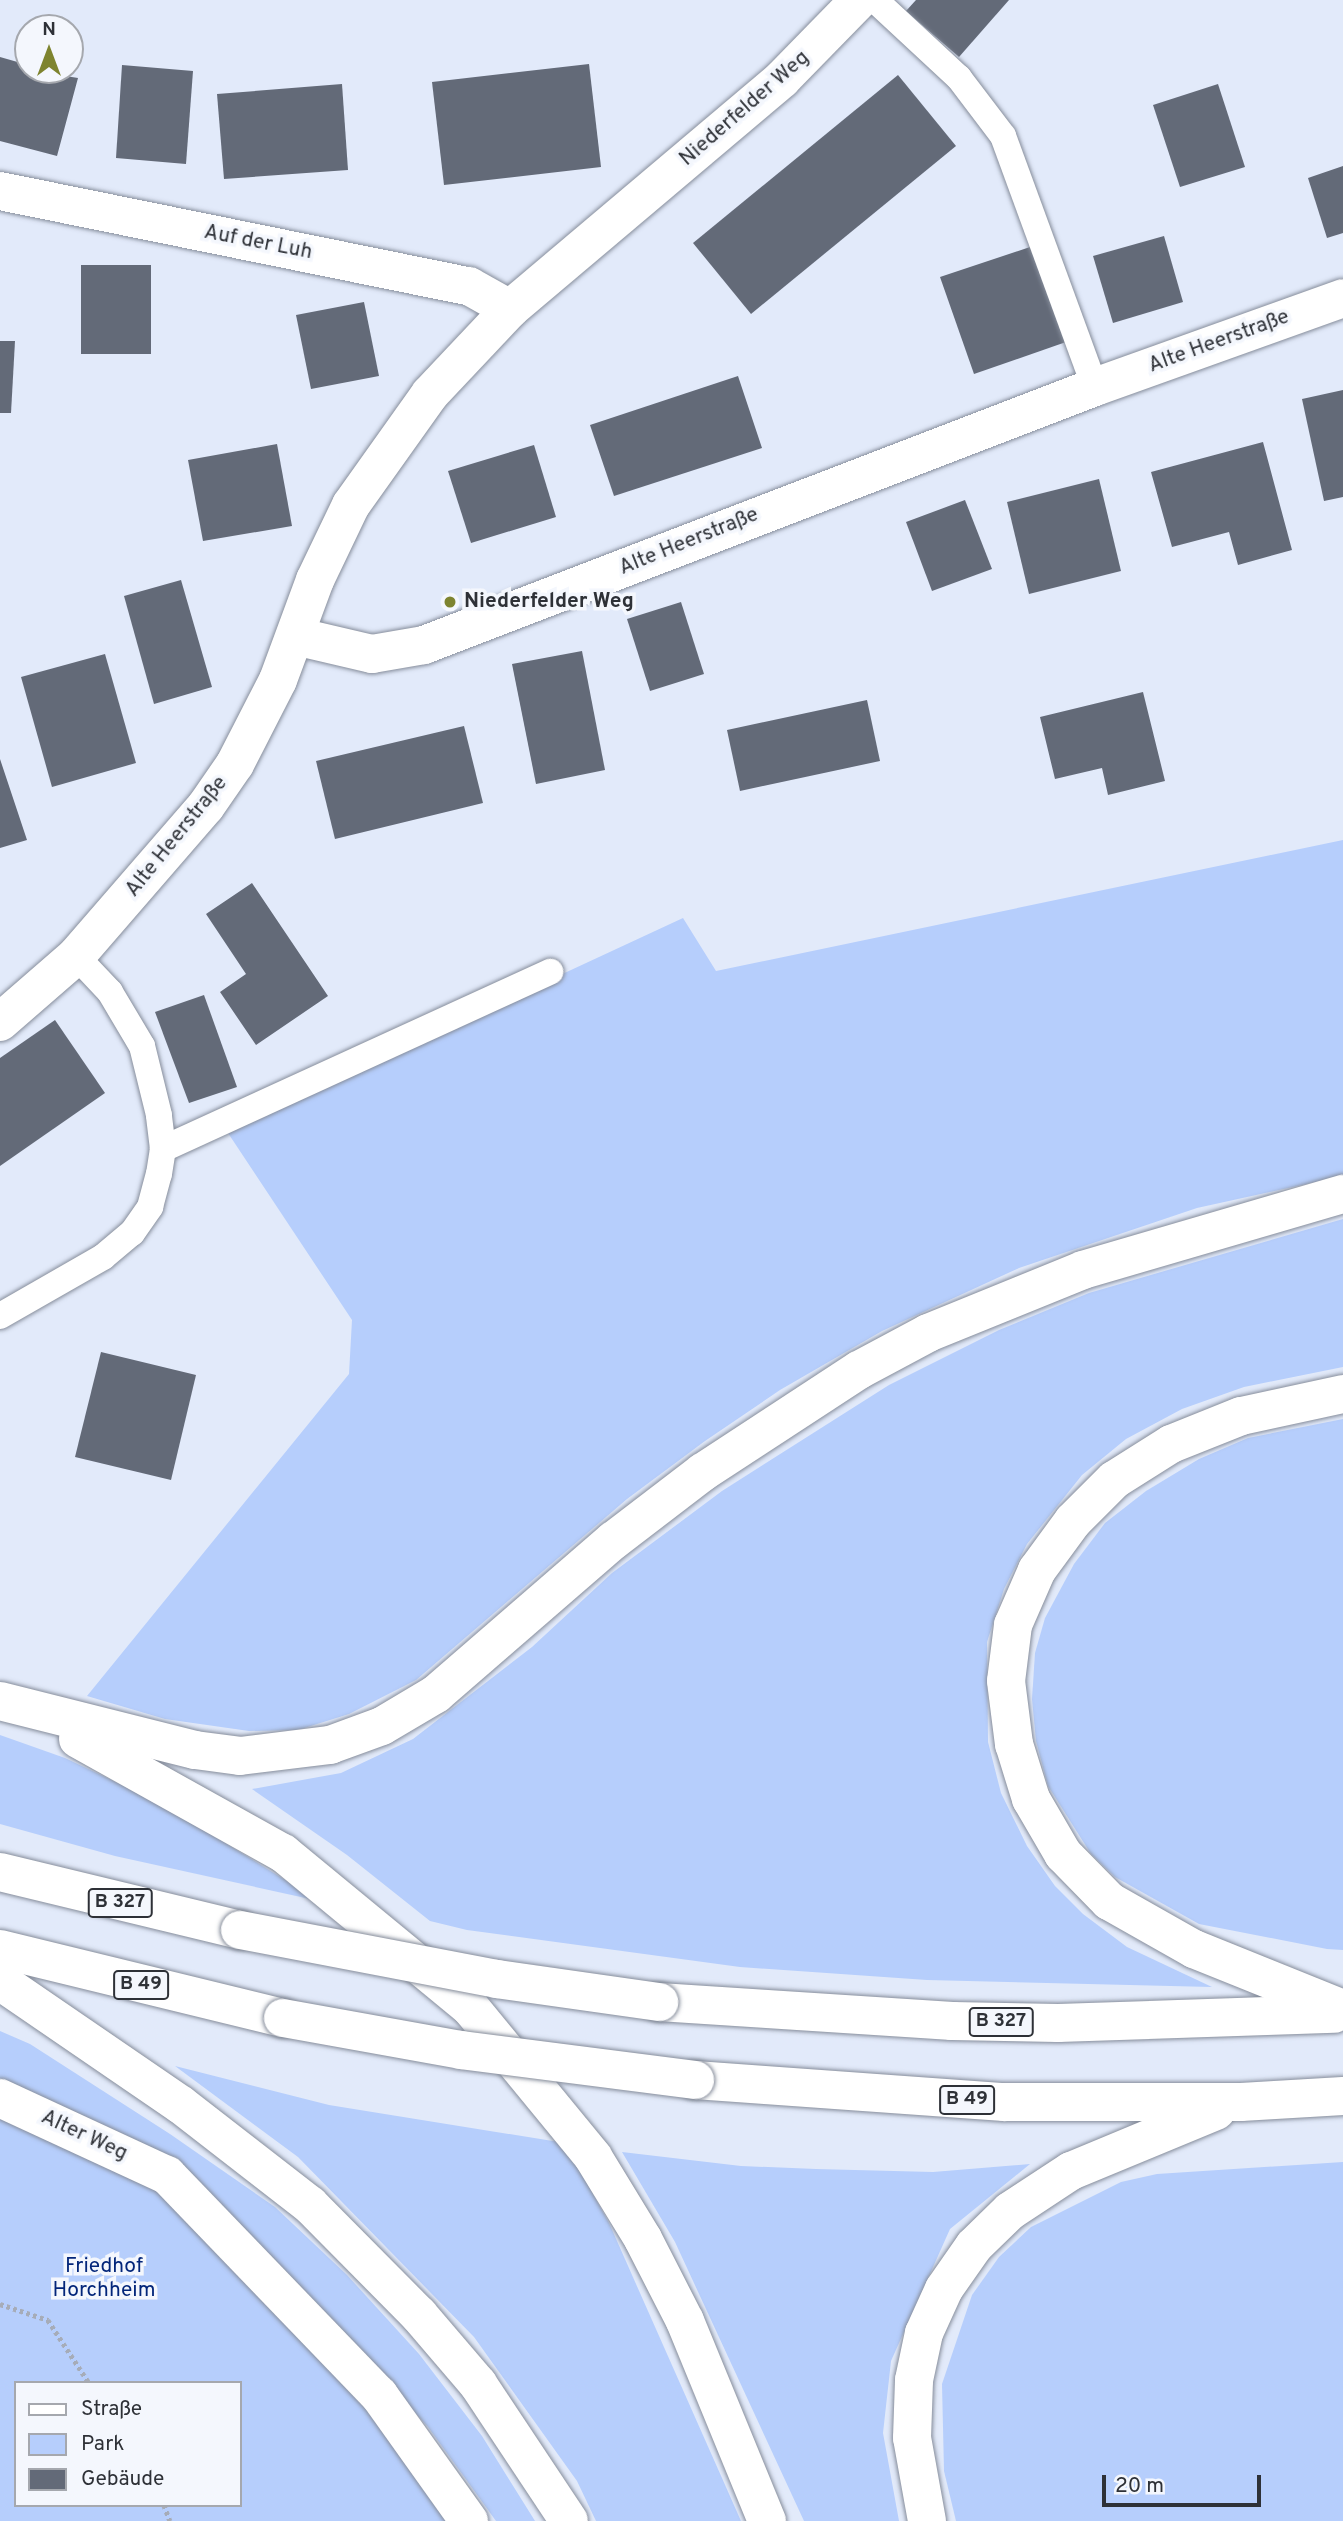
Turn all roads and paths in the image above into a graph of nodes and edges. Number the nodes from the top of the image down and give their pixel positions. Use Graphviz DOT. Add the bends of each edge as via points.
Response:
graph roads {
  1 [pos="859,0"];
  2 [pos="875,0"];
  3 [pos="0,191"];
  4 [pos="1343,298"];
  5 [pos="510,309"];
  6 [pos="1095,387"];
  7 [pos="295,636"];
  8 [pos="76,957"];
  9 [pos="550,972"];
  10 [pos="0,1022"];
  11 [pos="163,1149"];
  12 [pos="1343,1194"];
  13 [pos="0,1316"];
  14 [pos="1343,1394"];
  15 [pos="0,1702"];
  16 [pos="0,1872"];
  17 [pos="0,1948"];
  18 [pos="0,1982"];
  19 [pos="1343,2012"];
  20 [pos="1343,2095"];
  21 [pos="0,2098"];
  22 [pos="1241,2102"];
  23 [pos="0,2304"];
  24 [pos="88,2381"];
  25 [pos="469,2521"];
  26 [pos="569,2521"];
  27 [pos="767,2521"];
  28 [pos="927,2521"];
  1 -- 5 [label="main road, Niederfelder Weg" via="782,79"];
  2 -- 6 [label="lane" via="959,78 1003,136"];
  3 -- 5 [label="main road, Auf der Luh" via="469,286"];
  4 -- 6 [label="main road, Alte Heerstraße"];
  5 -- 7 [label="main road, Niederfelder Weg" via="430,394 371,473 332,543"];
  6 -- 7 [label="main road, Alte Heerstraße" via="424,645 372,654"];
  7 -- 8 [label="main road, Alte Heerstraße" via="259,720 206,806"];
  8 -- 10 [label="main road, Alte Heerstraße"];
  8 -- 11 [label="lane" via="110,992 142,1046"];
  9 -- 11 [label="lane"];
  11 -- 13 [label="lane" via="150,1207 132,1233 103,1257"];
  12 -- 15 [label="main road" via="1071,1274 928,1333 859,1370 724,1458 614,1540 436,1694 382,1726 288,1753 229,1754 117,1734"];
  14 -- 19 [label="main road" via="1241,1416 1171,1444 1114,1480 1073,1521 1037,1570 1013,1625 1006,1681 1014,1744 1031,1799 1063,1854 1109,1901 1194,1949"];
  15 -- 27 [label="main road" via="89,1744 283,1853 470,2007 593,2157 642,2239 685,2321"];
  16 -- 19 [label="main road, B 327, bridge" via="240,1930 497,1979 659,2002 965,2021"];
  17 -- 22 [label="main road, B 49, bridge" via="283,2018 461,2050 695,2080 1004,2102"];
  18 -- 26 [label="main road" via="181,2105 310,2205 419,2315 478,2384"];
  20 -- 22 [label="main road, B 49"];
  21 -- 25 [label="main road, Alter Weg" via="167,2175 379,2395"];
  22 -- 28 [label="main road" via="1071,2171 1010,2210 974,2246 944,2289 924,2333 914,2380 912,2438"];
  23 -- 24 [label="path" via="48,2320"];
}
